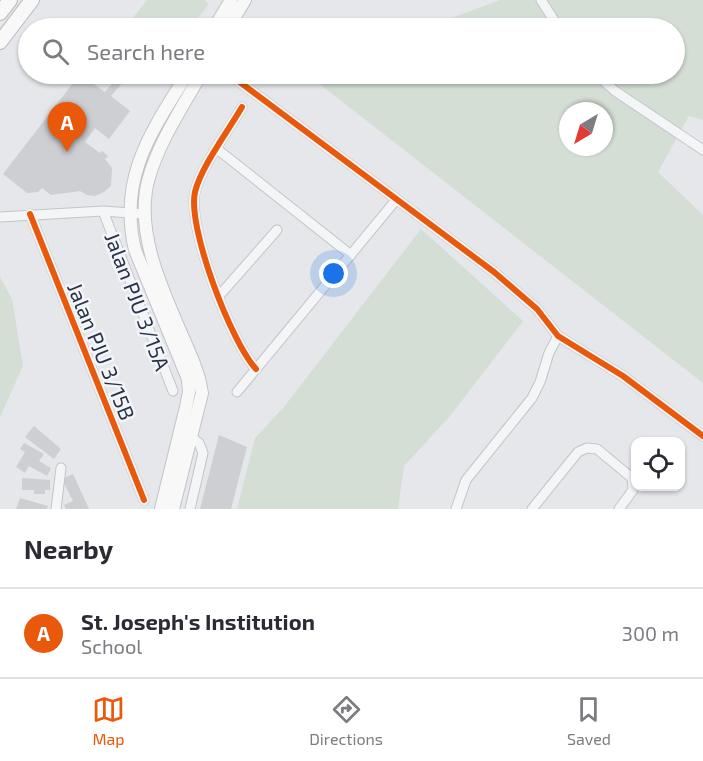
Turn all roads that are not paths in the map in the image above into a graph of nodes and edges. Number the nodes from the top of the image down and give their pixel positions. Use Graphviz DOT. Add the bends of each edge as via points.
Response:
graph roads {
  1 [pos="10,0"];
  2 [pos="32,0"];
  3 [pos="231,0"];
  4 [pos="245,0"];
  5 [pos="541,0"];
  6 [pos="0,13"];
  7 [pos="18,18"];
  8 [pos="18,18"];
  9 [pos="220,18"];
  10 [pos="234,18"];
  11 [pos="553,18"];
  12 [pos="0,42"];
  13 [pos="181,84"];
  14 [pos="196,84"];
  15 [pos="242,84"];
  16 [pos="607,84"];
  17 [pos="242,107"];
  18 [pos="217,149"];
  19 [pos="703,150"];
  20 [pos="396,200"];
  21 [pos="103,211"];
  22 [pos="129,212"];
  23 [pos="30,214"];
  24 [pos="144,214"];
  25 [pos="0,217"];
  26 [pos="277,230"];
  27 [pos="351,255"];
  28 [pos="218,297"];
  29 [pos="558,336"];
  30 [pos="255,369"];
  31 [pos="173,391"];
  32 [pos="237,392"];
  33 [pos="190,436"];
  34 [pos="703,436"];
  35 [pos="62,468"];
  36 [pos="144,500"];
  37 [pos="56,509"];
  38 [pos="161,509"];
  39 [pos="173,509"];
  40 [pos="190,509"];
  41 [pos="456,509"];
  42 [pos="532,509"];
  43 [pos="619,509"];
  1 -- 6 [label="highway"];
  2 -- 7 [label="highway"];
  3 -- 9 [label="main road"];
  4 -- 10 [label="main road"];
  5 -- 11 [label="street"];
  8 -- 12 [label="highway"];
  13 -- 22 [label="main road" via="138,162"];
  14 -- 24 [label="main road" via="160,150 148,182"];
  15 -- 20 [label="street"];
  16 -- 19 [label="street"];
  17 -- 18 [label="street"];
  18 -- 27 [label="street"];
  18 -- 28 [label="street" via="195,191 193,208"];
  20 -- 27 [label="street"];
  20 -- 29 [label="street" via="517,292 544,316"];
  21 -- 22 [label="street"];
  21 -- 23 [label="street"];
  21 -- 31 [label="street, Jalan PJU 3/15A"];
  22 -- 24 [label="street"];
  22 -- 38 [label="main road" via="135,250 188,379 186,407"];
  23 -- 25 [label="street"];
  23 -- 36 [label="street, Jalan PJU 3/15B"];
  24 -- 33 [label="main road" via="149,251 199,378 202,393"];
  26 -- 28 [label="street"];
  27 -- 30 [label="street"];
  28 -- 30 [label="street"];
  29 -- 34 [label="street" via="622,376"];
  29 -- 41 [label="street" via="532,398 466,480"];
  30 -- 32 [label="street"];
  33 -- 39 [label="main road"];
  33 -- 40 [label="street" via="203,453"];
  35 -- 37 [label="street"];
  42 -- 43 [label="street" via="578,452 587,448 597,449 632,478 633,490"];
}
